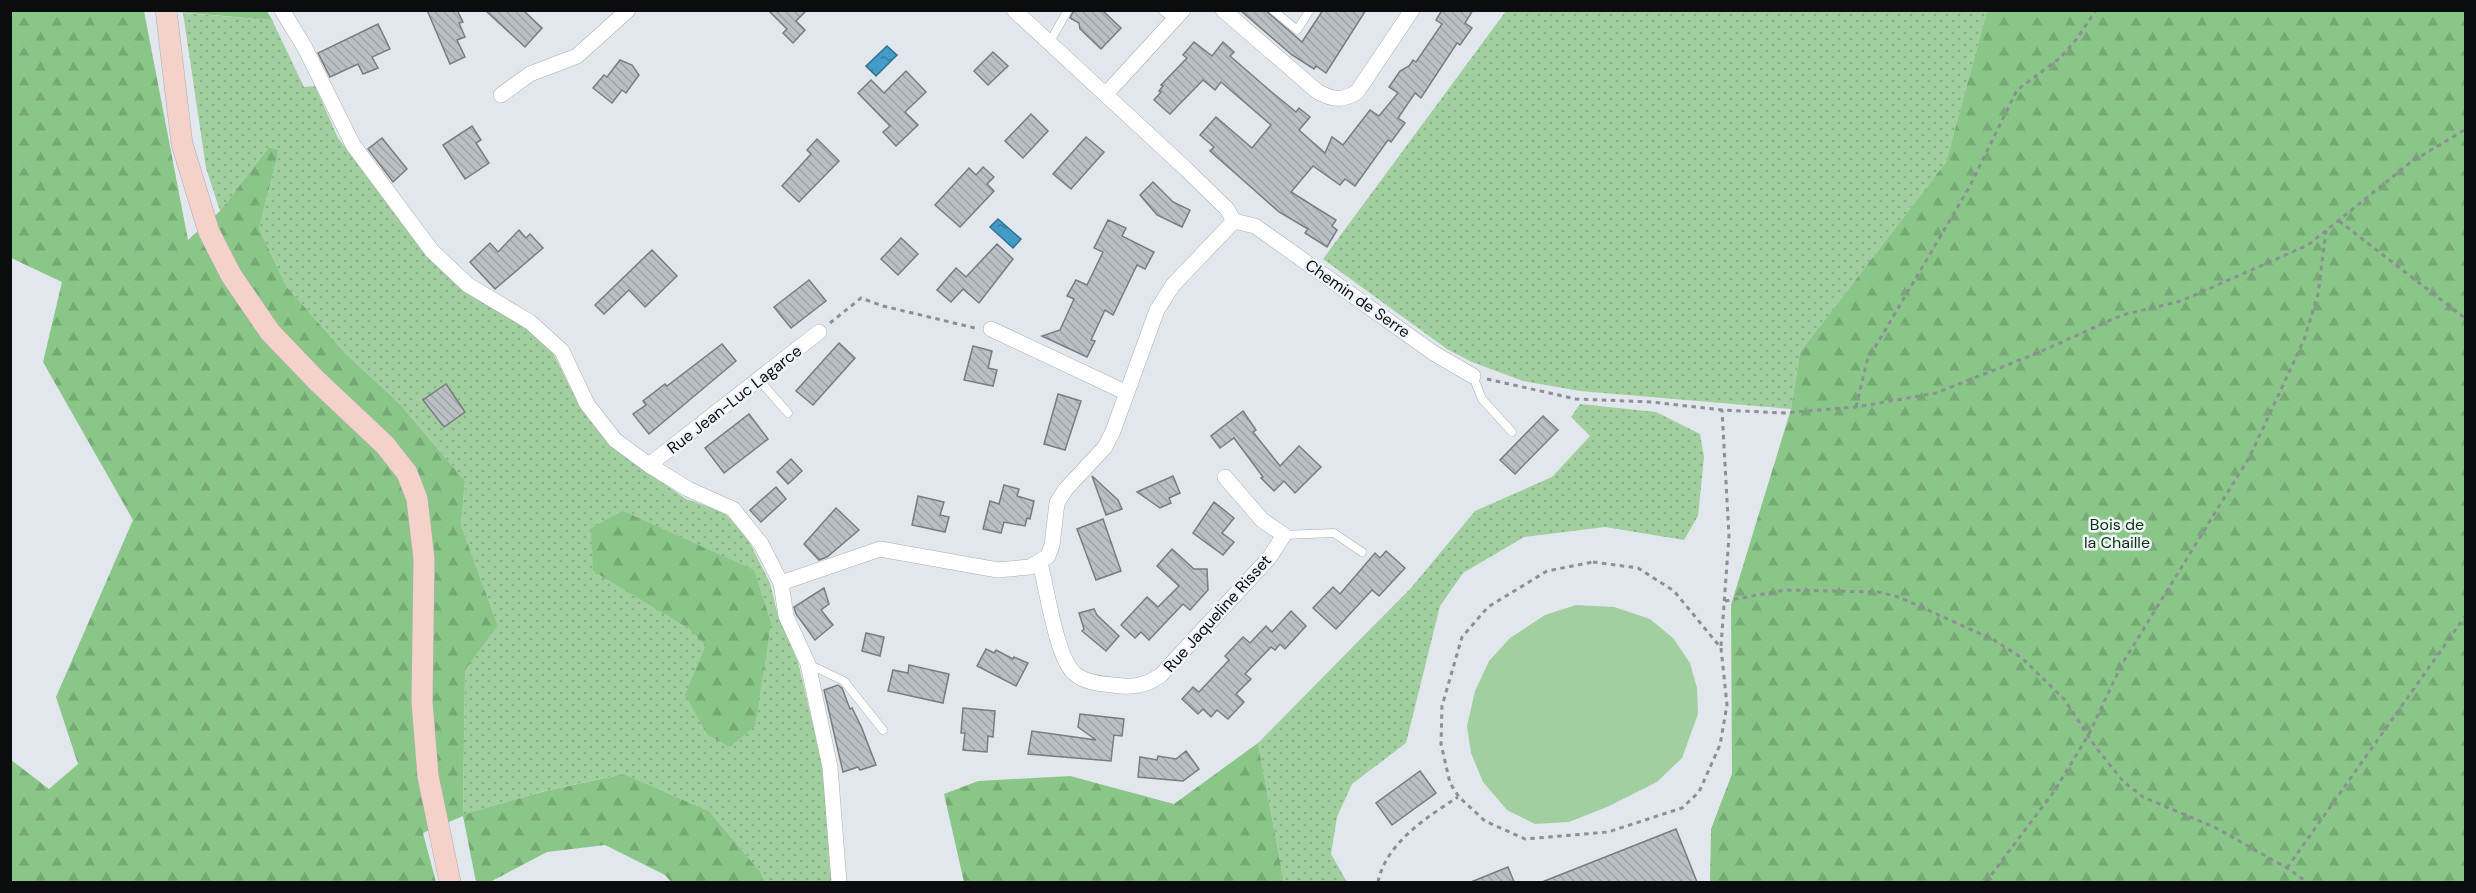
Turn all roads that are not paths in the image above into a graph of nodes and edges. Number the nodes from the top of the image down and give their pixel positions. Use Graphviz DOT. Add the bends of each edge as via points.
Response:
graph roads {
  1 [pos="166,10"];
  2 [pos="282,10"];
  3 [pos="628,10"];
  4 [pos="1014,10"];
  5 [pos="1068,10"];
  6 [pos="1223,10"];
  7 [pos="1274,10"];
  8 [pos="1310,10"];
  9 [pos="1412,10"];
  10 [pos="1173,14"];
  11 [pos="1049,43"];
  12 [pos="501,94"];
  13 [pos="1106,94"];
  14 [pos="1234,221"];
  15 [pos="991,328"];
  16 [pos="819,332"];
  17 [pos="1473,376"];
  18 [pos="759,380"];
  19 [pos="1127,393"];
  20 [pos="788,413"];
  21 [pos="1512,432"];
  22 [pos="649,465"];
  23 [pos="1225,477"];
  24 [pos="1284,535"];
  25 [pos="1362,552"];
  26 [pos="1040,562"];
  27 [pos="781,583"];
  28 [pos="808,664"];
  29 [pos="883,730"];
  30 [pos="450,882"];
  31 [pos="838,882"];
  1 -- 30 [label="main road" via="182,144 213,241 270,332 385,445 407,473 417,499 424,559 422,702 428,776"];
  2 -- 22 [label="street" via="353,145 432,251 468,285 530,322 562,351 595,417 615,440"];
  3 -- 12 [label="street" via="577,56 530,74"];
  4 -- 11 [label="street"];
  5 -- 11 [label="lane"];
  6 -- 9 [label="street" via="1318,92 1334,100 1358,92"];
  7 -- 8 [label="lane" via="1297,30"];
  10 -- 13 [label="street"];
  11 -- 13 [label="street"];
  13 -- 14 [label="street" via="1227,209"];
  14 -- 17 [label="street, Chemin de Serre" via="1255,226 1435,354"];
  14 -- 19 [label="street" via="1173,285 1157,310"];
  15 -- 19 [label="street"];
  16 -- 18 [label="street, Rue Jean-Luc Lagarce"];
  17 -- 21 [label="lane" via="1482,399"];
  18 -- 20 [label="lane"];
  18 -- 22 [label="street, Rue Jean-Luc Lagarce"];
  19 -- 26 [label="street" via="1105,447 1056,503 1052,545 1048,556"];
  22 -- 27 [label="street" via="688,489 733,509 761,544"];
  23 -- 24 [label="street" via="1262,520"];
  24 -- 25 [label="lane" via="1334,533"];
  24 -- 26 [label="street, Rue Jaqueline Risset" via="1269,558 1161,675 1132,688 1095,683 1075,675 1066,663"];
  26 -- 27 [label="street" via="1022,569 998,570 880,549"];
  27 -- 28 [label="street" via="786,616"];
  28 -- 29 [label="lane" via="844,681"];
  28 -- 31 [label="street" via="830,767"];
}
